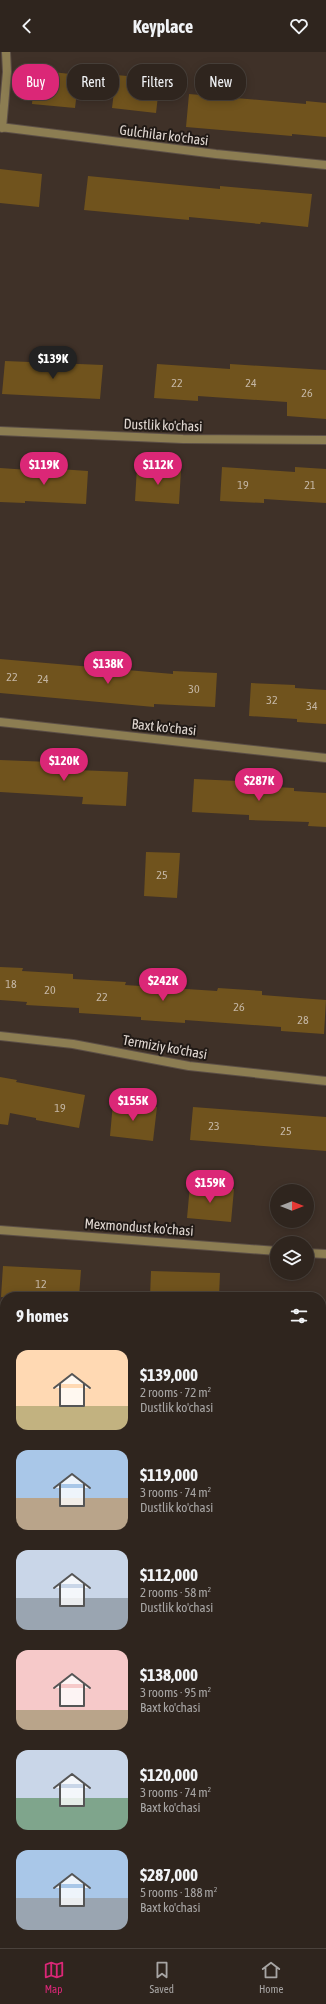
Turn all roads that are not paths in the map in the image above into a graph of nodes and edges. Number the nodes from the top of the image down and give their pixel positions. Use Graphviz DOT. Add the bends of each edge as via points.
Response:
graph roads {
  1 [pos="6,52"];
  2 [pos="1,128"];
  3 [pos="326,165"];
  4 [pos="0,431"];
  5 [pos="326,440"];
  6 [pos="0,722"];
  7 [pos="326,758"];
  8 [pos="0,1036"];
  9 [pos="326,1081"];
  10 [pos="0,1230"];
  11 [pos="270,1250"];
  12 [pos="314,1253"];
  13 [pos="326,1254"];
  1 -- 2 [label="street" via="7,72"];
  2 -- 3 [label="street, Gulchilar ko'chasi"];
  4 -- 5 [label="street, Dustlik ko'chasi" via="183,439"];
  6 -- 7 [label="street, Baxt ko'chasi"];
  8 -- 9 [label="street, Termiziy ko'chasi" via="73,1044 189,1066"];
  10 -- 11 [label="street, Mexmondust ko'chasi"];
  12 -- 13 [label="street"];
}
